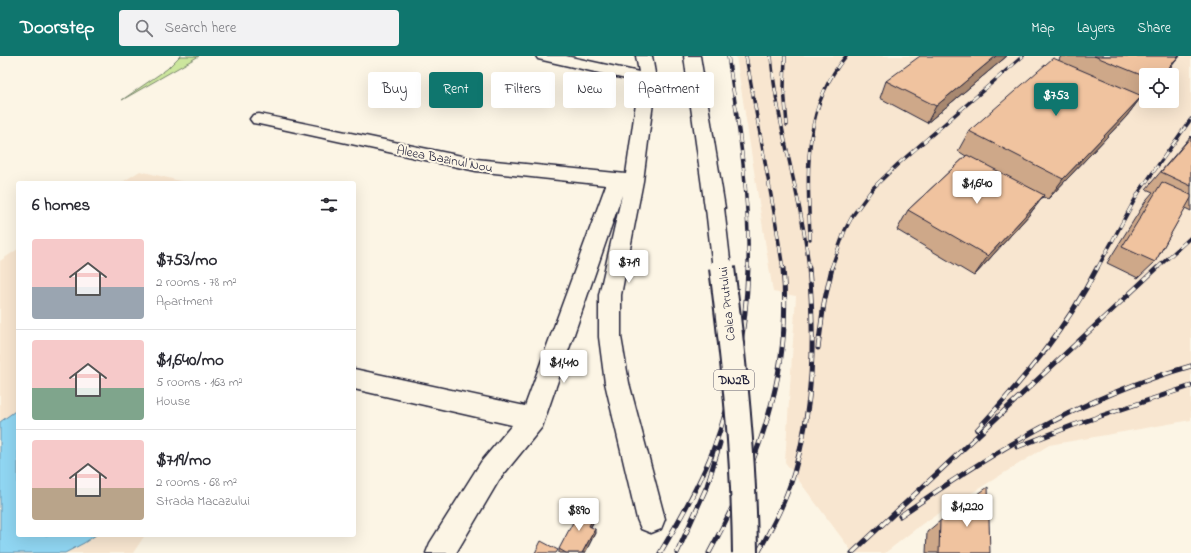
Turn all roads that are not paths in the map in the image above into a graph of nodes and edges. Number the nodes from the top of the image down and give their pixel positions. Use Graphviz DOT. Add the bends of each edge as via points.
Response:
graph roads {
  1 [pos="544,56"];
  2 [pos="644,56"];
  3 [pos="692,56"];
  4 [pos="647,72"];
  5 [pos="624,74"];
  6 [pos="642,108"];
  7 [pos="259,120"];
  8 [pos="625,181"];
  9 [pos="356,379"];
  10 [pos="533,419"];
  11 [pos="651,518"];
  12 [pos="440,553"];
  13 [pos="745,553"];
  1 -- 5 [label="main road"];
  2 -- 4 [label="main road"];
  3 -- 13 [label="main road, Calea Prutului / DN2B, bridge" via="715,208 737,405 745,514"];
  6 -- 8 [label="main road"];
  7 -- 8 [label="main road, Aleea Bazinul Nou" via="476,165"];
  8 -- 10 [label="main road"];
  8 -- 11 [label="main road" via="610,295 610,338 617,382"];
  9 -- 10 [label="main road"];
  10 -- 12 [label="main road" via="490,471"];
}
